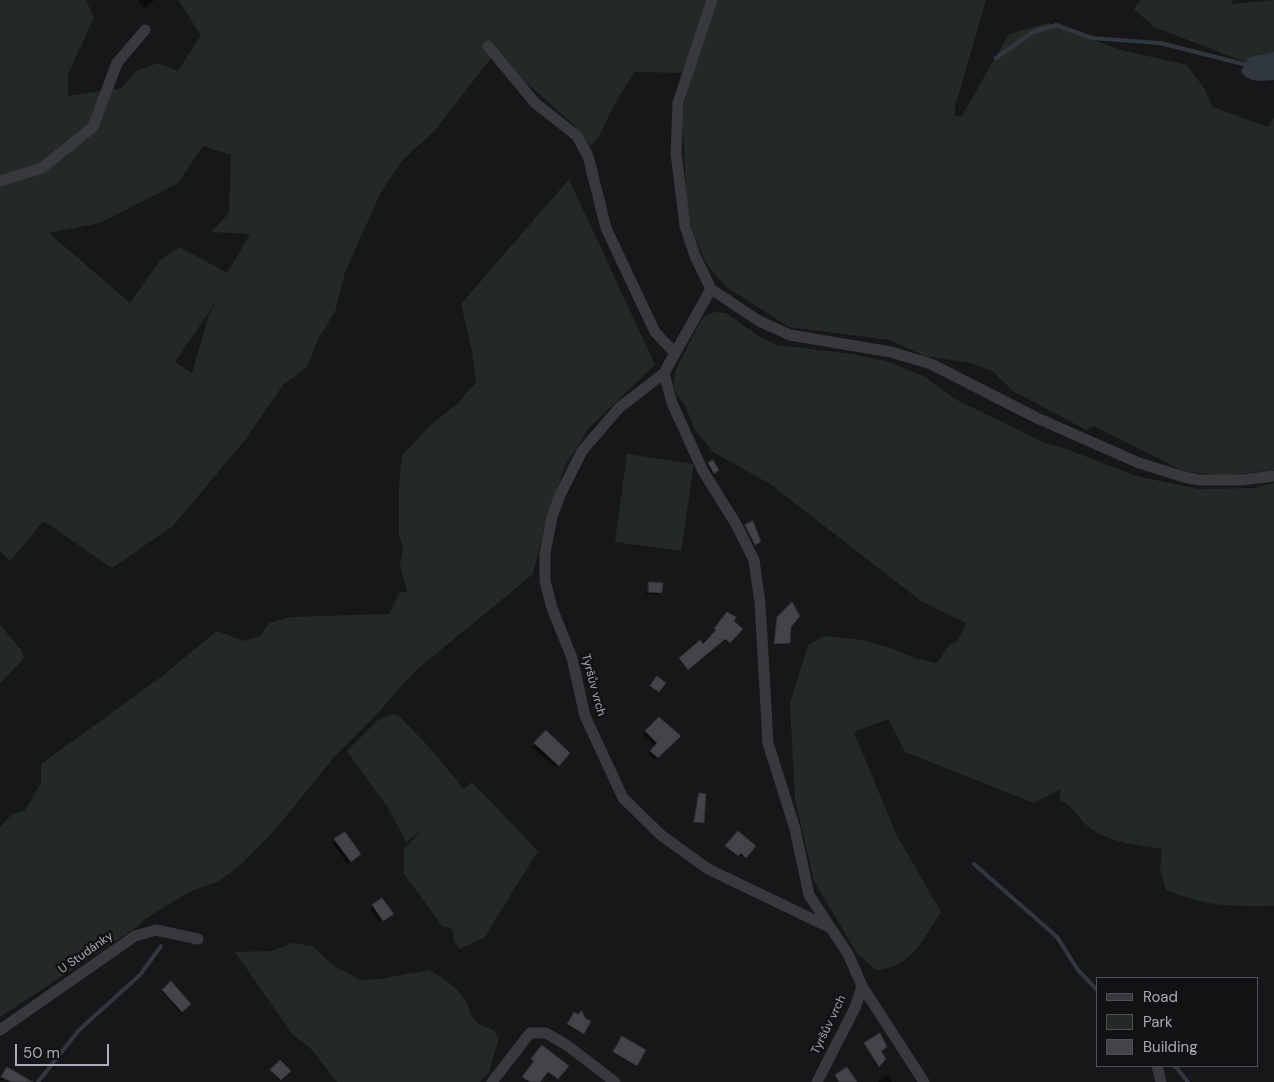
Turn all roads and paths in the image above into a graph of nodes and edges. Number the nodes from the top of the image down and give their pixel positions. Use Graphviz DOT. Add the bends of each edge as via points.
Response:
graph roads {
  1 [pos="712,0"];
  2 [pos="145,30"];
  3 [pos="488,46"];
  4 [pos="0,181"];
  5 [pos="711,288"];
  6 [pos="674,352"];
  7 [pos="664,373"];
  8 [pos="1274,476"];
  9 [pos="829,927"];
  10 [pos="198,939"];
  11 [pos="862,986"];
  12 [pos="0,1030"];
  13 [pos="1157,1067"];
  14 [pos="492,1082"];
  15 [pos="615,1082"];
  16 [pos="817,1082"];
  17 [pos="924,1082"];
  18 [pos="1161,1082"];
  1 -- 5 [label="street" via="678,103 676,153 685,226"];
  2 -- 4 [label="street" via="117,63 93,127 42,168"];
  3 -- 6 [label="street" via="535,102 577,136 588,156 606,228 655,332"];
  5 -- 6 [label="street, Tyršův vrch"];
  5 -- 8 [label="street" via="759,321 790,335 891,352 931,364 1037,418 1139,463 1199,480"];
  6 -- 7 [label="street, Tyršův vrch"];
  7 -- 9 [label="street, Tyršův vrch" via="672,403 704,470 754,560 760,603 768,743 795,829 809,895"];
  7 -- 9 [label="street, Tyršův vrch" via="618,408 582,451 552,517 544,564 548,597 572,658 585,716 623,798 660,835 708,869"];
  9 -- 11 [label="street, Tyršův vrch" via="848,954"];
  10 -- 12 [label="street, U Studánky" via="156,930 136,936"];
  11 -- 16 [label="street, Tyršův vrch" via="855,1008"];
  11 -- 17 [label="street"];
  13 -- 18 [label="street"];
  14 -- 15 [label="street" via="530,1033 546,1033"];
}
